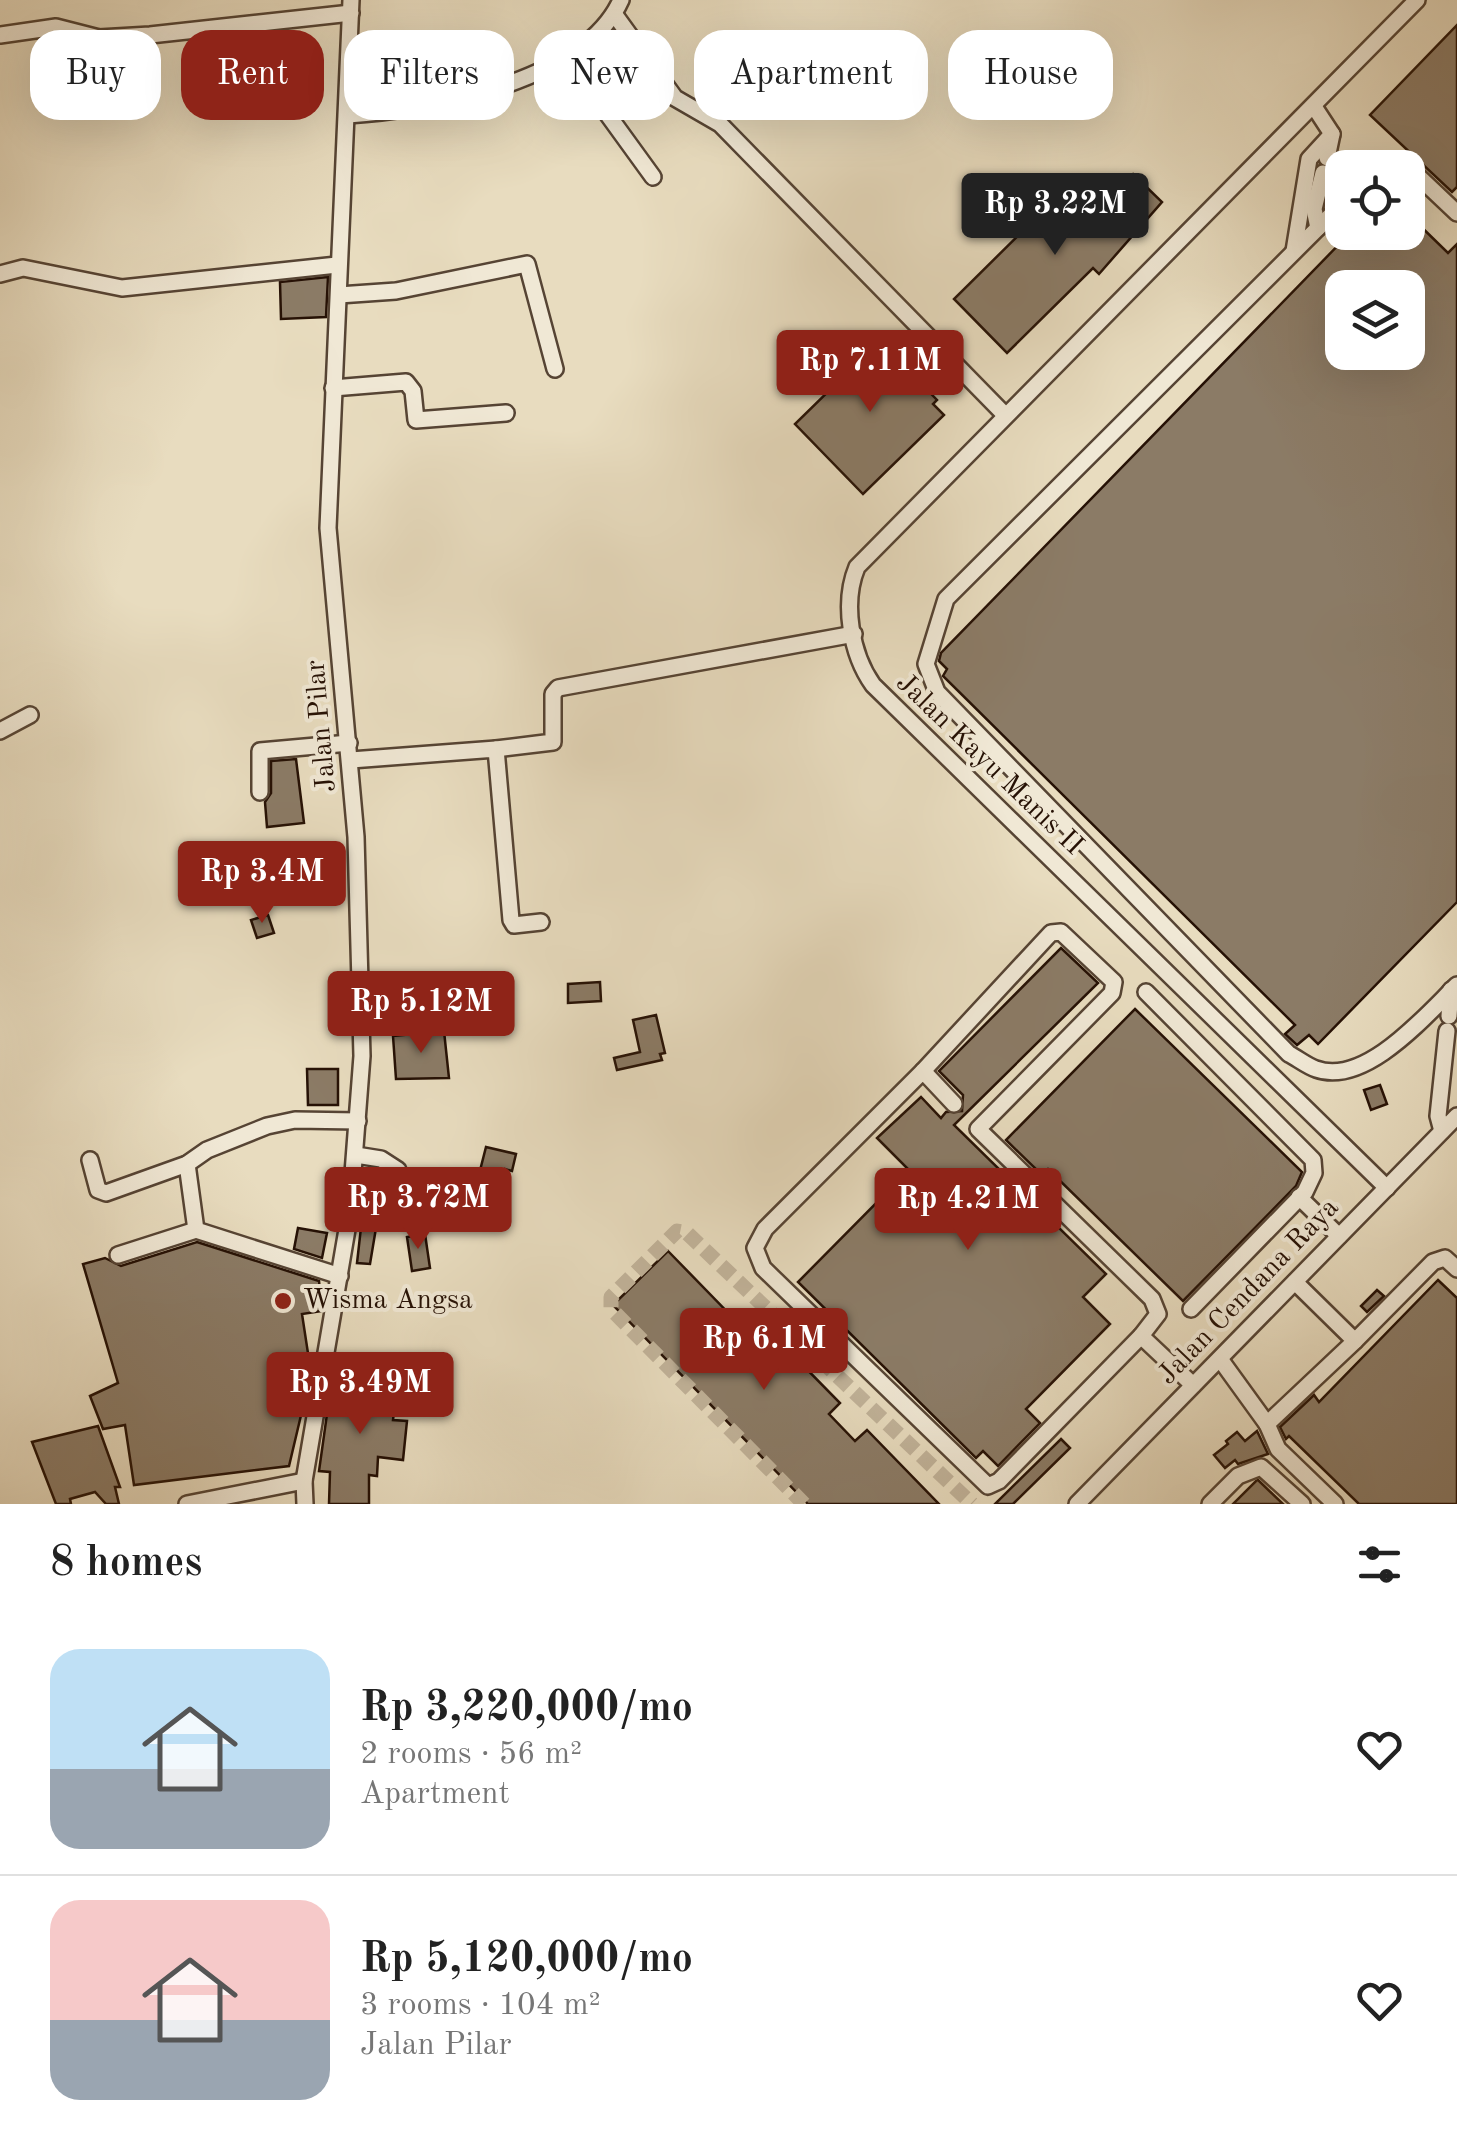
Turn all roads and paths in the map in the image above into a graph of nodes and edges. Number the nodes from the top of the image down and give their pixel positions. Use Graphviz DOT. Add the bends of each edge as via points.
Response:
graph roads {
  1 [pos="1418,0"];
  2 [pos="351,6"];
  3 [pos="618,7"];
  4 [pos="604,30"];
  5 [pos="0,35"];
  6 [pos="1315,108"];
  7 [pos="348,120"];
  8 [pos="612,120"];
  9 [pos="1332,134"];
  10 [pos="653,177"];
  11 [pos="1425,183"];
  12 [pos="1457,213"];
  13 [pos="1325,221"];
  14 [pos="1318,228"];
  15 [pos="1294,251"];
  16 [pos="337,264"];
  17 [pos="0,274"];
  18 [pos="339,295"];
  19 [pos="554,368"];
  20 [pos="333,388"];
  21 [pos="506,413"];
  22 [pos="1005,415"];
  23 [pos="854,634"];
  24 [pos="30,715"];
  25 [pos="0,731"];
  26 [pos="496,749"];
  27 [pos="350,752"];
  28 [pos="260,792"];
  29 [pos="541,922"];
  30 [pos="1454,987"];
  31 [pos="1146,992"];
  32 [pos="922,1071"];
  33 [pos="1457,1116"];
  34 [pos="358,1121"];
  35 [pos="978,1129"];
  36 [pos="1442,1131"];
  37 [pos="356,1155"];
  38 [pos="90,1160"];
  39 [pos="187,1164"];
  40 [pos="398,1170"];
  41 [pos="1387,1188"];
  42 [pos="1299,1197"];
  43 [pos="196,1230"];
  44 [pos="1339,1236"];
  45 [pos="118,1255"];
  46 [pos="1457,1269"];
  47 [pos="340,1276"];
  48 [pos="1295,1282"];
  49 [pos="1191,1309"];
  50 [pos="1141,1336"];
  51 [pos="1354,1341"];
  52 [pos="1220,1359"];
  53 [pos="1193,1386"];
  54 [pos="1267,1424"];
  55 [pos="304,1481"];
  56 [pos="211,1502"];
  57 [pos="187,1504"];
  58 [pos="305,1504"];
  59 [pos="1078,1504"];
  60 [pos="1210,1504"];
  61 [pos="1302,1504"];
  62 [pos="1335,1504"];
  1 -- 6 [label="street, Jalan Kayu Manis II"];
  2 -- 5 [label="street" via="150,35 99,38 56,28"];
  3 -- 4 [label="street"];
  3 -- 22 [label="street" via="675,98 720,124"];
  6 -- 9 [label="street"];
  6 -- 22 [label="street, Jalan Kayu Manis II"];
  7 -- 16 [label="street, Jalan Pilar"];
  8 -- 10 [label="street"];
  9 -- 14 [label="street" via="1314,209"];
  9 -- 15 [label="street" via="1310,159"];
  11 -- 12 [label="street"];
  13 -- 14 [label="street"];
  14 -- 15 [label="street"];
  15 -- 30 [label="street" via="946,598 926,664 937,692 1289,1054 1318,1070 1340,1072 1381,1056"];
  16 -- 17 [label="street" via="122,288 24,268"];
  16 -- 18 [label="street, Jalan Pilar"];
  18 -- 19 [label="street" via="407,289 526,264"];
  18 -- 20 [label="street, Jalan Pilar"];
  20 -- 21 [label="street" via="406,382 416,420"];
  20 -- 27 [label="street, Jalan Pilar" via="328,528"];
  22 -- 23 [label="street, Jalan Kayu Manis II" via="857,567 849,612"];
  23 -- 26 [label="street" via="558,688 553,742"];
  23 -- 41 [label="street, Jalan Kayu Manis II" via="873,686"];
  24 -- 25 [label="street"];
  26 -- 27 [label="street"];
  26 -- 29 [label="street" via="512,922"];
  27 -- 28 [label="street" via="260,752"];
  27 -- 34 [label="street, Jalan Pilar" via="362,1056"];
  30 -- 36 [label="street" via="1438,1116"];
  31 -- 42 [label="street" via="1314,1160 1310,1185"];
  32 -- 35 [label="street"];
  32 -- 35 [label="street" via="1051,932 1060,932 1114,982 1112,993"];
  32 -- 50 [label="street" via="766,1230 755,1248 763,1268 988,1486"];
  33 -- 36 [label="street, Jalan Cendana Raya"];
  34 -- 37 [label="street, Jalan Pilar"];
  34 -- 39 [label="street" via="266,1126"];
  35 -- 50 [label="street" via="1155,1302 1158,1314"];
  36 -- 41 [label="street, Jalan Cendana Raya"];
  37 -- 40 [label="street"];
  37 -- 47 [label="street, Jalan Pilar"];
  38 -- 39 [label="street" via="103,1194"];
  39 -- 43 [label="street"];
  41 -- 44 [label="street, Jalan Cendana Raya"];
  42 -- 44 [label="street"];
  42 -- 49 [label="street"];
  43 -- 45 [label="street"];
  43 -- 47 [label="street"];
  44 -- 48 [label="street, Jalan Cendana Raya"];
  46 -- 51 [label="street" via="1444,1258 1433,1262"];
  47 -- 55 [label="street, Jalan Pilar"];
  48 -- 51 [label="street"];
  48 -- 52 [label="street, Jalan Cendana Raya"];
  50 -- 53 [label="street"];
  51 -- 54 [label="street"];
  52 -- 53 [label="street, Jalan Cendana Raya"];
  52 -- 54 [label="street"];
  53 -- 59 [label="street, Jalan Cendana Raya"];
  54 -- 62 [label="street" via="1278,1449"];
  55 -- 56 [label="street"];
  55 -- 58 [label="street, Jalan Pilar"];
  56 -- 57 [label="street"];
  60 -- 61 [label="street" via="1238,1476 1261,1468"];
}
